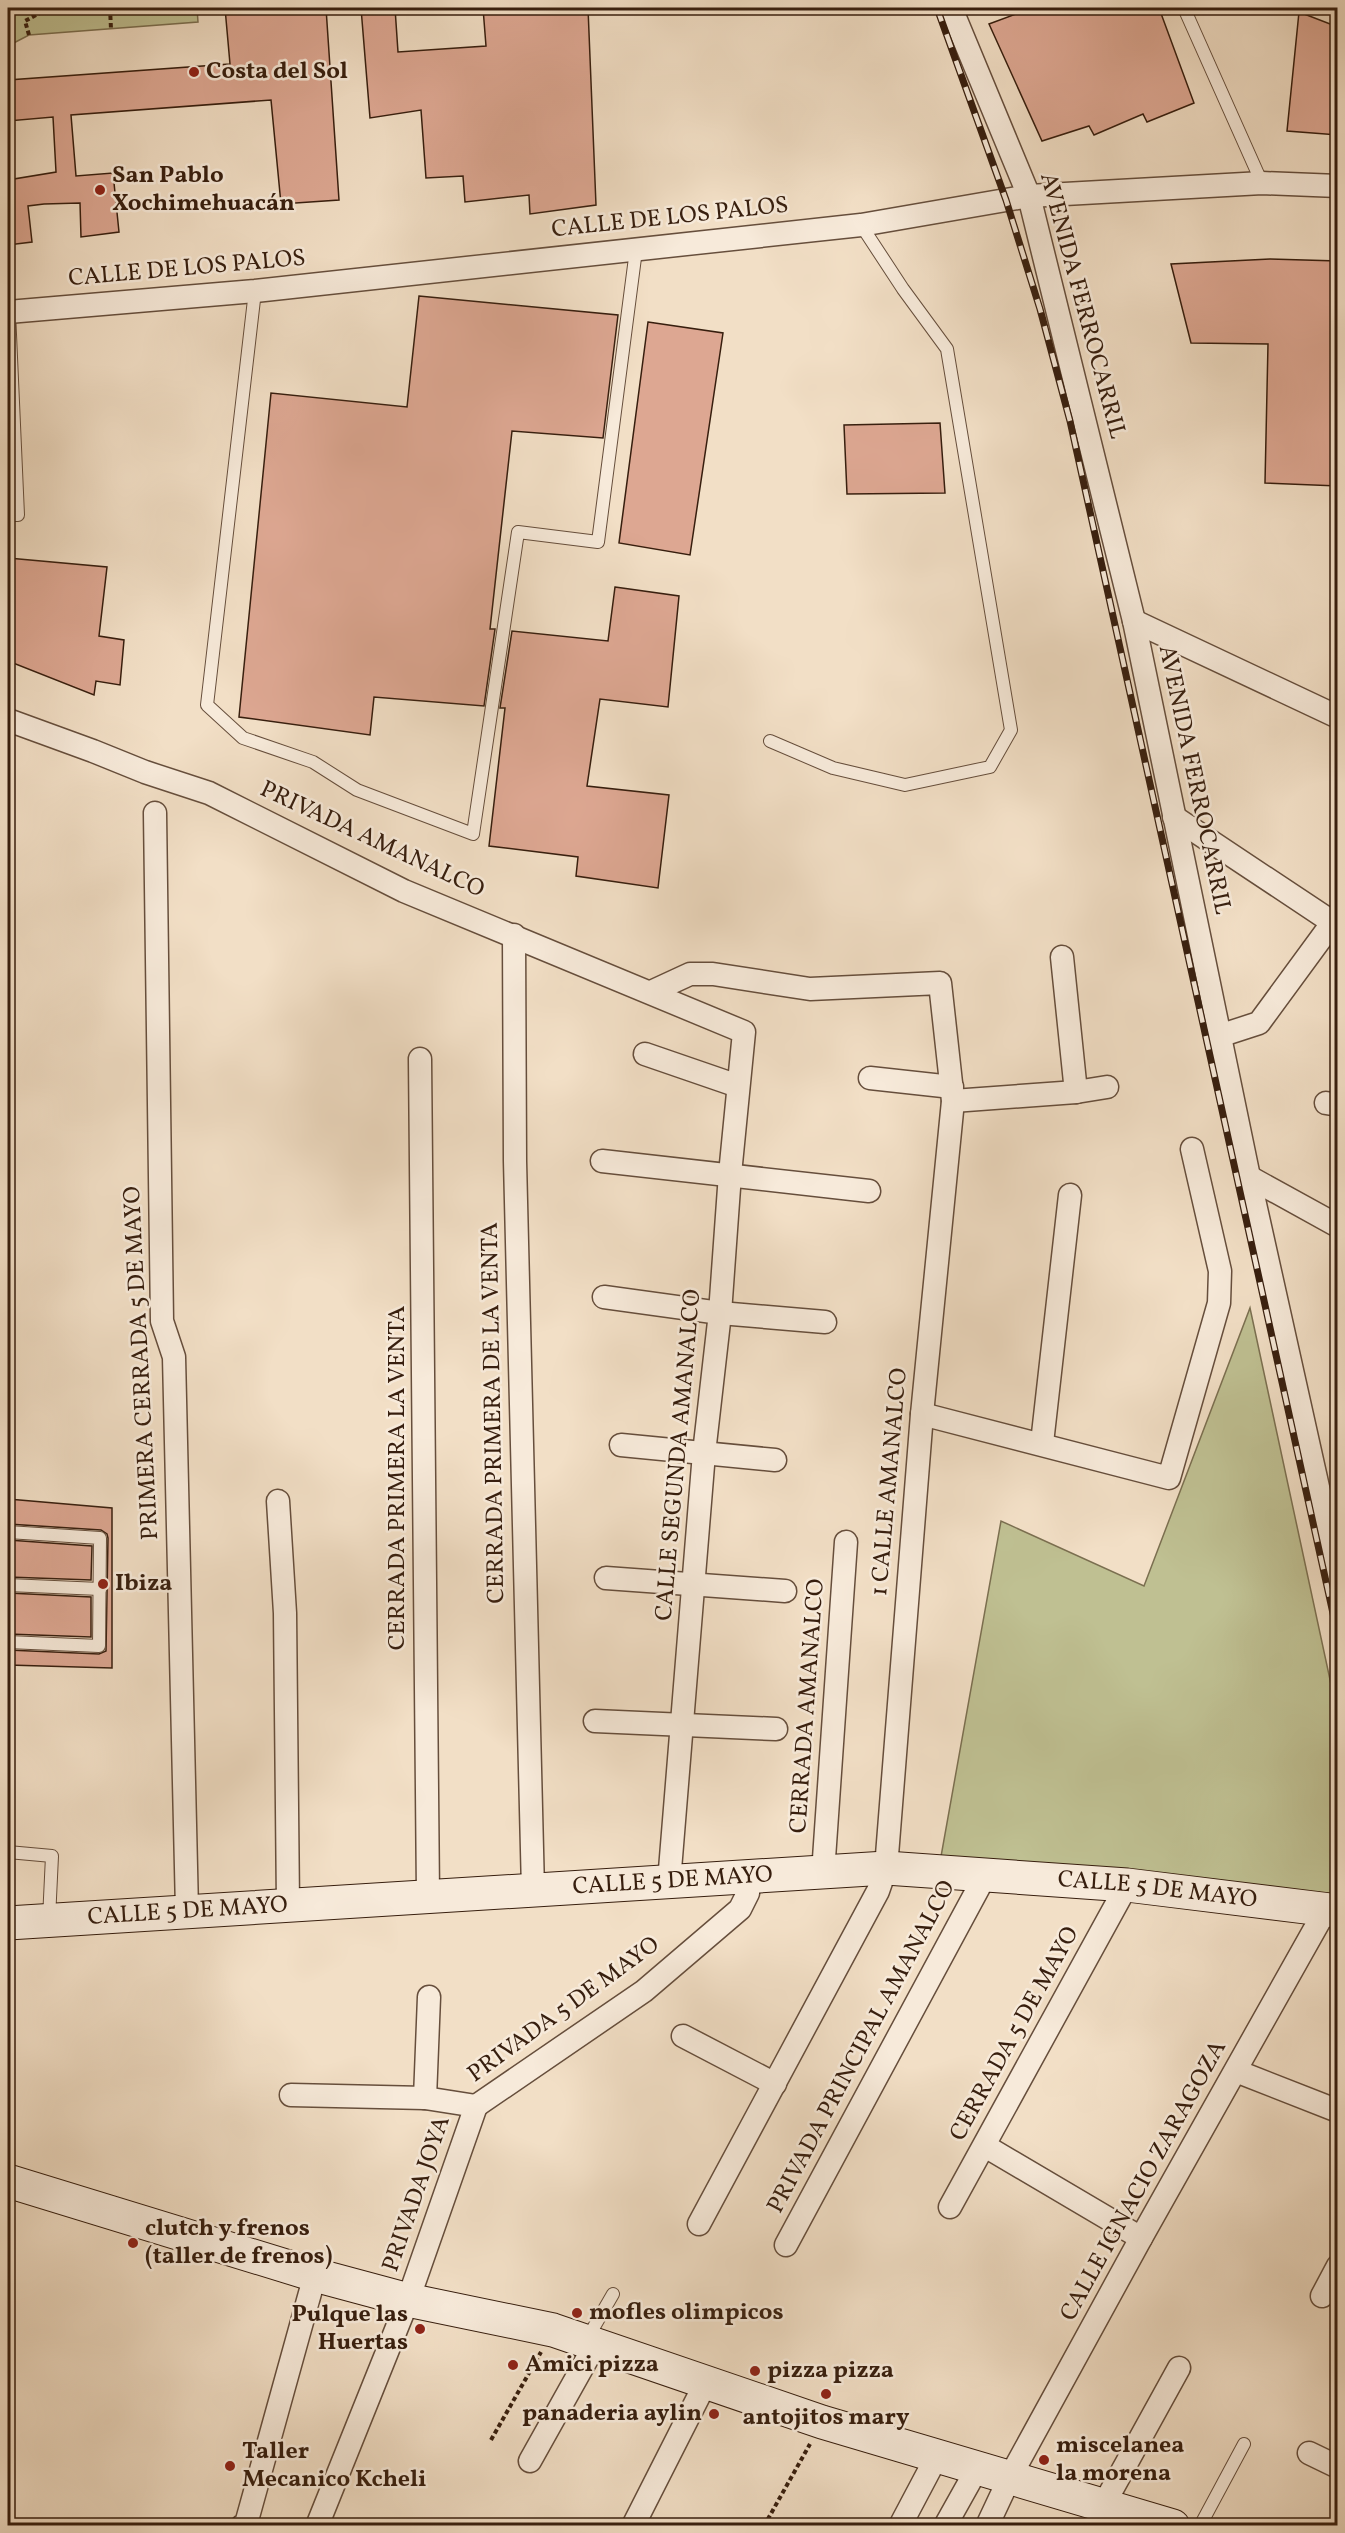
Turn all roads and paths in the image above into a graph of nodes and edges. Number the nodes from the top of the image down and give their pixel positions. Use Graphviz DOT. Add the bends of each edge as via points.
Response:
graph roads {
  1 [pos="49,8"];
  2 [pos="110,8"];
  3 [pos="951,8"];
  4 [pos="1184,8"];
  5 [pos="111,29"];
  6 [pos="29,35"];
  7 [pos="1262,183"];
  8 [pos="1338,186"];
  9 [pos="1029,196"];
  10 [pos="861,225"];
  11 [pos="636,250"];
  12 [pos="255,291"];
  13 [pos="8,312"];
  14 [pos="8,515"];
  15 [pos="1134,621"];
  16 [pos="1338,717"];
  17 [pos="8,720"];
  18 [pos="770,741"];
  19 [pos="155,813"];
  20 [pos="1174,817"];
  21 [pos="1335,924"];
  22 [pos="514,935"];
  23 [pos="1062,957"];
  24 [pos="651,992"];
  25 [pos="744,1032"];
  26 [pos="1219,1036"];
  27 [pos="645,1054"];
  28 [pos="420,1059"];
  29 [pos="870,1078"];
  30 [pos="738,1086"];
  31 [pos="1107,1087"];
  32 [pos="1076,1092"];
  33 [pos="953,1094"];
  34 [pos="1192,1149"];
  35 [pos="602,1161"];
  36 [pos="730,1174"];
  37 [pos="1249,1177"];
  38 [pos="869,1191"];
  39 [pos="1070,1195"];
  40 [pos="1338,1226"];
  41 [pos="604,1298"];
  42 [pos="720,1313"];
  43 [pos="825,1322"];
  44 [pos="922,1414"];
  45 [pos="1042,1443"];
  46 [pos="621,1445"];
  47 [pos="704,1452"];
  48 [pos="775,1460"];
  49 [pos="278,1501"];
  50 [pos="8,1532"];
  51 [pos="1335,1537"];
  52 [pos="846,1542"];
  53 [pos="1338,1577"];
  54 [pos="606,1578"];
  55 [pos="693,1584"];
  56 [pos="8,1585"];
  57 [pos="100,1589"];
  58 [pos="785,1591"];
  59 [pos="8,1642"];
  60 [pos="595,1721"];
  61 [pos="682,1724"];
  62 [pos="776,1729"];
  63 [pos="8,1852"];
  64 [pos="886,1868"];
  65 [pos="823,1873"];
  66 [pos="986,1874"];
  67 [pos="749,1877"];
  68 [pos="669,1882"];
  69 [pos="1127,1885"];
  70 [pos="533,1890"];
  71 [pos="428,1896"];
  72 [pos="288,1905"];
  73 [pos="187,1910"];
  74 [pos="1331,1911"];
  75 [pos="50,1920"];
  76 [pos="8,1923"];
  77 [pos="429,1997"];
  78 [pos="683,2036"];
  79 [pos="1236,2071"];
  80 [pos="775,2084"];
  81 [pos="291,2095"];
  82 [pos="425,2098"];
  83 [pos="476,2106"];
  84 [pos="1338,2111"];
  85 [pos="985,2146"];
  86 [pos="8,2181"];
  87 [pos="950,2207"];
  88 [pos="699,2224"];
  89 [pos="1141,2238"];
  90 [pos="786,2245"];
  91 [pos="1338,2266"];
  92 [pos="315,2275"];
  93 [pos="613,2294"];
  94 [pos="1322,2296"];
  95 [pos="408,2300"];
  96 [pos="553,2330"];
  97 [pos="591,2342"];
  98 [pos="1179,2368"];
  99 [pos="705,2384"];
  100 [pos="822,2422"];
  101 [pos="491,2440"];
  102 [pos="1244,2444"];
  103 [pos="1309,2453"];
  104 [pos="938,2456"];
  105 [pos="530,2461"];
  106 [pos="978,2467"];
  107 [pos="1338,2467"];
  108 [pos="1011,2477"];
  109 [pos="1104,2504"];
  110 [pos="242,2526"];
  111 [pos="317,2526"];
  112 [pos="633,2526"];
  113 [pos="764,2526"];
  114 [pos="900,2526"];
  115 [pos="945,2526"];
  116 [pos="987,2526"];
  117 [pos="1173,2526"];
  118 [pos="1200,2526"];
  1 -- 6 [label="path" via="26,21"];
  2 -- 5 [label="path"];
  3 -- 9 [label="street, AVENIDA FERROCARRIL"];
  4 -- 7 [label="lane"];
  7 -- 8 [label="street, CALLE DE LOS PALOS"];
  7 -- 9 [label="street, CALLE DE LOS PALOS"];
  9 -- 10 [label="street, CALLE DE LOS PALOS"];
  9 -- 15 [label="street, AVENIDA FERROCARRIL"];
  10 -- 11 [label="street, CALLE DE LOS PALOS"];
  10 -- 18 [label="lane" via="947,349 1011,730 990,767 905,785 832,768"];
  11 -- 12 [label="street, CALLE DE LOS PALOS"];
  11 -- 12 [label="lane" via="598,542 518,532 473,834 357,790 313,762 243,738 207,705"];
  12 -- 13 [label="street, CALLE DE LOS PALOS"];
  13 -- 14 [label="lane" via="18,515"];
  15 -- 16 [label="street"];
  15 -- 20 [label="street, AVENIDA FERROCARRIL"];
  17 -- 22 [label="street, PRIVADA AMANALCO" via="209,793 404,891"];
  19 -- 73 [label="street, PRIMERA CERRADA 5 DE MAYO" via="162,1321 174,1357"];
  20 -- 21 [label="street"];
  20 -- 26 [label="street, AVENIDA FERROCARRIL"];
  21 -- 26 [label="street" via="1259,1023"];
  22 -- 24 [label="street, PRIVADA AMANALCO"];
  22 -- 70 [label="street, CERRADA PRIMERA DE LA VENTA" via="515,1161"];
  23 -- 32 [label="street"];
  24 -- 25 [label="street, PRIVADA AMANALCO"];
  24 -- 33 [label="street, 1 CALLE AMANALCO" via="690,974 810,989 940,983"];
  25 -- 30 [label="street, CALLE SEGUNDA AMANALCO"];
  26 -- 37 [label="street, AVENIDA FERROCARRIL"];
  27 -- 30 [label="street"];
  28 -- 71 [label="street, CERRADA PRIMERA LA VENTA"];
  29 -- 33 [label="street"];
  30 -- 36 [label="street, CALLE SEGUNDA AMANALCO"];
  31 -- 32 [label="street"];
  32 -- 33 [label="street"];
  33 -- 44 [label="street, 1 CALLE AMANALCO"];
  34 -- 45 [label="street" via="1220,1272 1219,1303 1169,1478"];
  35 -- 36 [label="street"];
  36 -- 38 [label="street"];
  36 -- 42 [label="street, CALLE SEGUNDA AMANALCO"];
  37 -- 40 [label="street"];
  37 -- 51 [label="street, AVENIDA FERROCARRIL"];
  39 -- 45 [label="street"];
  41 -- 42 [label="street"];
  42 -- 43 [label="street"];
  42 -- 47 [label="street, CALLE SEGUNDA AMANALCO"];
  44 -- 45 [label="street"];
  44 -- 64 [label="street, 1 CALLE AMANALCO"];
  46 -- 47 [label="street"];
  47 -- 48 [label="street"];
  47 -- 55 [label="street, CALLE SEGUNDA AMANALCO"];
  49 -- 72 [label="street" via="285,1594"];
  50 -- 57 [label="lane" via="100,1538"];
  51 -- 53 [label="street, AVENIDA FERROCARRIL"];
  52 -- 65 [label="street, CERRADA AMANALCO"];
  54 -- 55 [label="street"];
  55 -- 58 [label="street"];
  55 -- 61 [label="street, CALLE SEGUNDA AMANALCO"];
  56 -- 57 [label="lane"];
  57 -- 59 [label="lane" via="99,1646"];
  60 -- 61 [label="street"];
  61 -- 62 [label="street"];
  61 -- 68 [label="street, CALLE SEGUNDA AMANALCO"];
  63 -- 75 [label="lane" via="52,1856"];
  64 -- 65 [label="street, CALLE 5 DE MAYO"];
  64 -- 66 [label="street, CALLE 5 DE MAYO"];
  64 -- 80 [label="street, 1 CALLE AMANALCO" via="878,1891"];
  65 -- 67 [label="street, CALLE 5 DE MAYO"];
  66 -- 69 [label="street, CALLE 5 DE MAYO"];
  66 -- 90 [label="street, PRIVADA PRINCIPAL AMANALCO"];
  67 -- 68 [label="street, CALLE 5 DE MAYO"];
  67 -- 83 [label="street, PRIVADA 5 DE MAYO" via="748,1893 740,1909 644,1991"];
  68 -- 70 [label="street, CALLE 5 DE MAYO"];
  69 -- 74 [label="street, CALLE 5 DE MAYO"];
  69 -- 85 [label="street, CERRADA 5 DE MAYO"];
  70 -- 71 [label="street, CALLE 5 DE MAYO"];
  71 -- 72 [label="street, CALLE 5 DE MAYO"];
  72 -- 73 [label="street, CALLE 5 DE MAYO"];
  73 -- 75 [label="street, CALLE 5 DE MAYO"];
  74 -- 79 [label="street, CALLE IGNACIO ZARAGOZA"];
  75 -- 76 [label="street, CALLE 5 DE MAYO"];
  77 -- 82 [label="street"];
  78 -- 80 [label="street"];
  79 -- 84 [label="street"];
  79 -- 89 [label="street, CALLE IGNACIO ZARAGOZA"];
  80 -- 88 [label="street, 1 CALLE AMANALCO"];
  81 -- 82 [label="street"];
  82 -- 83 [label="street"];
  83 -- 95 [label="street, PRIVADA JOYA"];
  85 -- 87 [label="street, CERRADA 5 DE MAYO"];
  85 -- 89 [label="street"];
  86 -- 92 [label="street"];
  89 -- 108 [label="street, CALLE IGNACIO ZARAGOZA"];
  91 -- 94 [label="street"];
  92 -- 95 [label="street"];
  92 -- 110 [label="street" via="246,2524"];
  93 -- 97 [label="lane"];
  95 -- 96 [label="street"];
  95 -- 111 [label="street, PRIVADA JOYA"];
  96 -- 97 [label="street"];
  96 -- 101 [label="path"];
  97 -- 99 [label="street"];
  97 -- 105 [label="street"];
  98 -- 109 [label="street"];
  99 -- 100 [label="street"];
  99 -- 112 [label="street"];
  100 -- 104 [label="street"];
  100 -- 113 [label="path"];
  102 -- 118 [label="lane"];
  103 -- 107 [label="street"];
  104 -- 106 [label="street"];
  104 -- 114 [label="street"];
  106 -- 108 [label="street"];
  106 -- 115 [label="street"];
  108 -- 109 [label="street"];
  108 -- 116 [label="street, CALLE IGNACIO ZARAGOZA"];
  109 -- 117 [label="street"];
}
